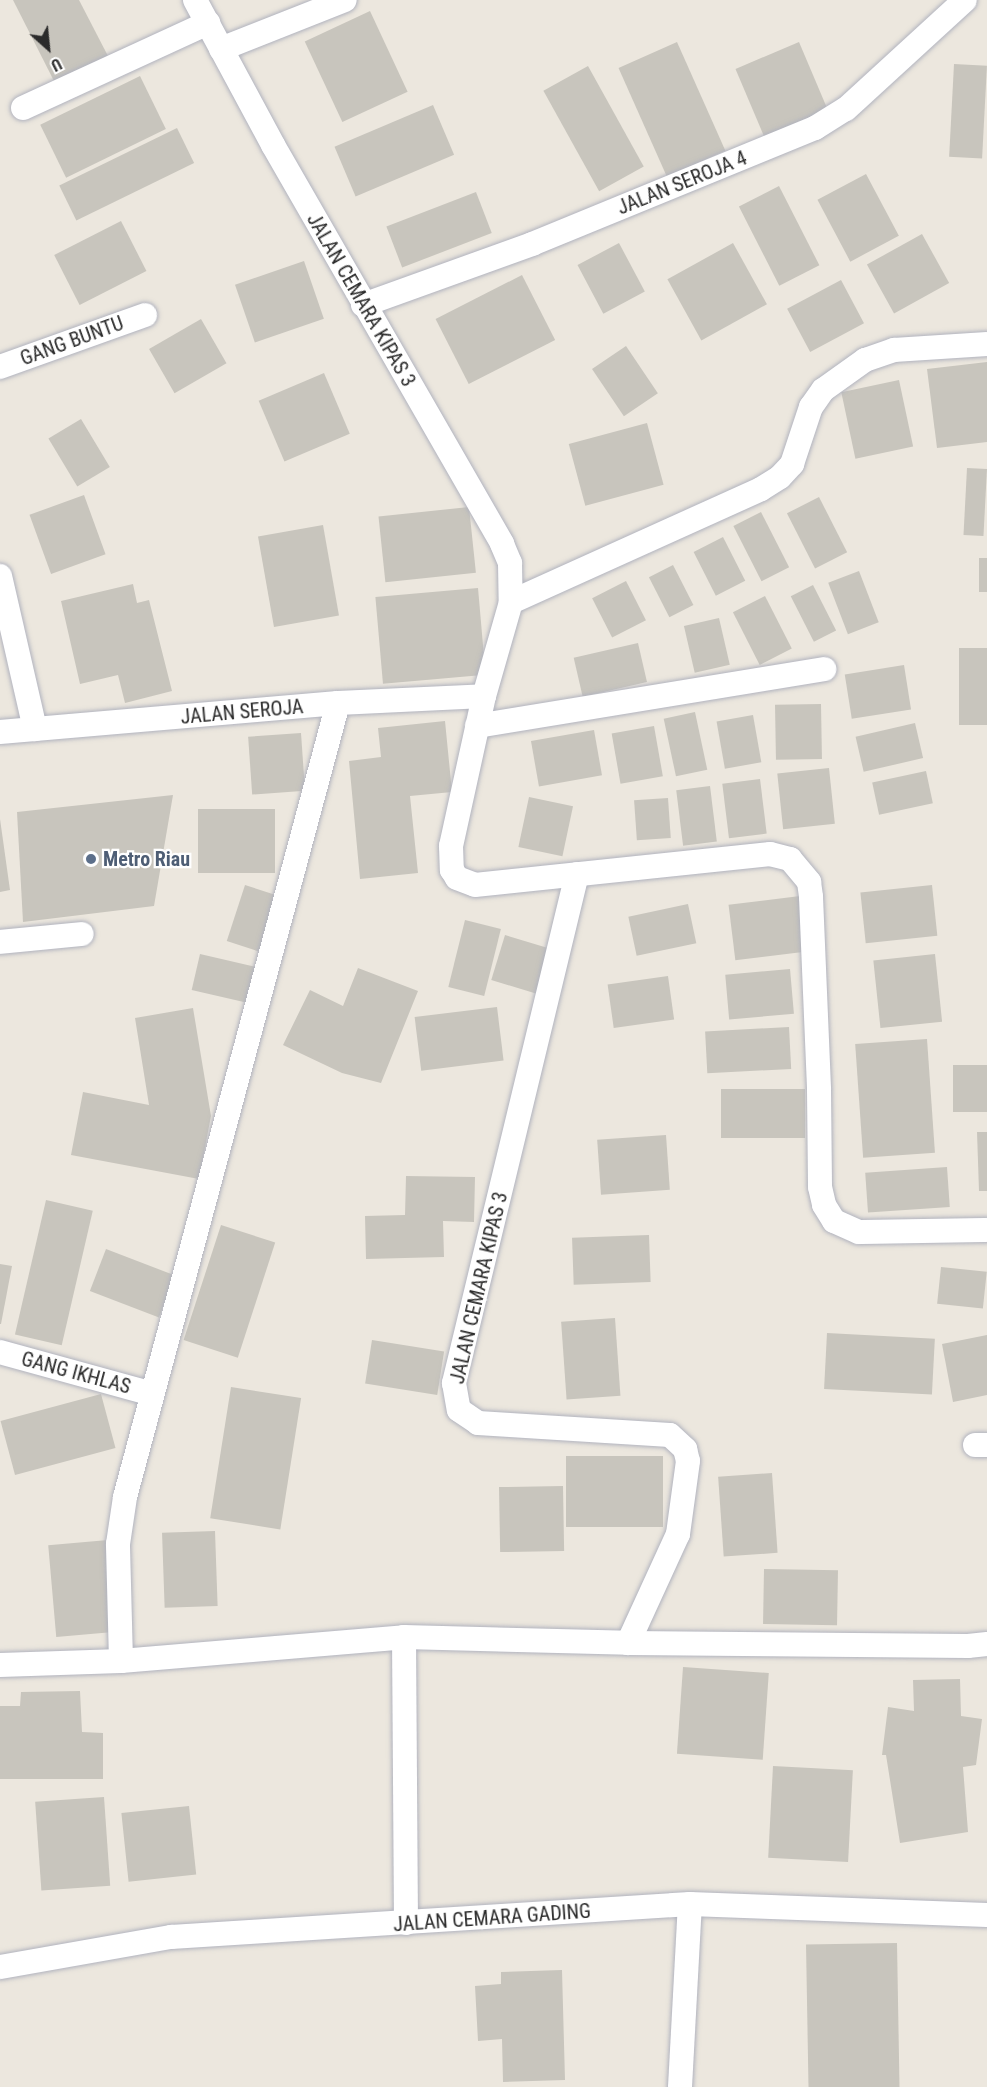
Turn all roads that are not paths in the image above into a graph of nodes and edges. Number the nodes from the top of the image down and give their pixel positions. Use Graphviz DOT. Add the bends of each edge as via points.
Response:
graph roads {
  1 [pos="195,0"];
  2 [pos="345,0"];
  3 [pos="965,0"];
  4 [pos="208,23"];
  5 [pos="221,49"];
  6 [pos="23,108"];
  7 [pos="363,305"];
  8 [pos="145,315"];
  9 [pos="987,344"];
  10 [pos="0,367"];
  11 [pos="0,576"];
  12 [pos="511,602"];
  13 [pos="824,669"];
  14 [pos="484,696"];
  15 [pos="338,703"];
  16 [pos="477,726"];
  17 [pos="35,729"];
  18 [pos="0,732"];
  19 [pos="577,874"];
  20 [pos="82,934"];
  21 [pos="0,942"];
  22 [pos="987,1230"];
  23 [pos="0,1352"];
  24 [pos="152,1394"];
  25 [pos="404,1636"];
  26 [pos="628,1643"];
  27 [pos="987,1644"];
  28 [pos="121,1661"];
  29 [pos="0,1665"];
  30 [pos="690,1904"];
  31 [pos="987,1915"];
  32 [pos="406,1923"];
  33 [pos="0,1967"];
  34 [pos="680,2087"];
  1 -- 4 [label="street, JALAN CEMARA KIPAS 3"];
  2 -- 5 [label="street"];
  3 -- 7 [label="street, JALAN SEROJA 4" via="846,109 815,128 532,244"];
  4 -- 5 [label="street, JALAN CEMARA KIPAS 3"];
  4 -- 6 [label="street"];
  5 -- 7 [label="street, JALAN CEMARA KIPAS 3"];
  7 -- 12 [label="street, JALAN CEMARA KIPAS 3" via="502,544 510,563"];
  8 -- 10 [label="street, GANG BUNTU"];
  9 -- 12 [label="street" via="894,350 865,360 823,390 811,407 792,464 780,477"];
  11 -- 17 [label="street"];
  12 -- 14 [label="street, JALAN CEMARA KIPAS 3"];
  13 -- 16 [label="street"];
  14 -- 15 [label="street, JALAN SEROJA"];
  14 -- 16 [label="street, JALAN CEMARA KIPAS 3"];
  15 -- 17 [label="street, JALAN SEROJA"];
  15 -- 24 [label="street"];
  16 -- 19 [label="street, JALAN CEMARA KIPAS 3" via="451,846 452,870 457,878 475,885"];
  17 -- 18 [label="street, JALAN SEROJA"];
  19 -- 22 [label="street, JALAN CEMARA KIPAS 3" via="770,854 790,859 809,882 811,897 820,1187 824,1205 834,1221 858,1232"];
  19 -- 26 [label="street, JALAN CEMARA KIPAS 3" via="454,1383 459,1410 478,1423 670,1435 685,1449 688,1461 678,1534"];
  20 -- 21 [label="street"];
  23 -- 24 [label="street, GANG IKHLAS"];
  24 -- 28 [label="street" via="125,1497 118,1544"];
  25 -- 26 [label="street"];
  25 -- 28 [label="street"];
  25 -- 32 [label="street"];
  26 -- 27 [label="street"];
  28 -- 29 [label="street"];
  30 -- 31 [label="street, JALAN CEMARA GADING"];
  30 -- 32 [label="street, JALAN CEMARA GADING"];
  30 -- 34 [label="street"];
  32 -- 33 [label="street, JALAN CEMARA GADING" via="171,1937"];
}
